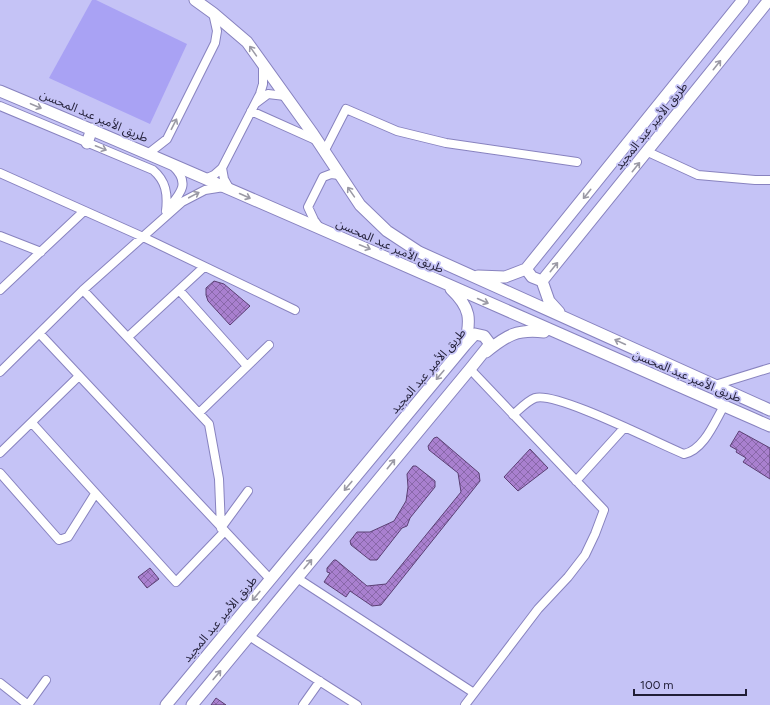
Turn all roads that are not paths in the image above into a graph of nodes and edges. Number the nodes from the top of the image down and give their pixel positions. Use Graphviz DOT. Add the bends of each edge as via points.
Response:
graph roads {
  1 [pos="194,0"];
  2 [pos="743,0"];
  3 [pos="769,0"];
  4 [pos="213,12"];
  5 [pos="263,65"];
  6 [pos="0,91"];
  7 [pos="285,96"];
  8 [pos="256,103"];
  9 [pos="0,106"];
  10 [pos="251,111"];
  11 [pos="92,129"];
  12 [pos="318,141"];
  13 [pos="87,143"];
  14 [pos="324,152"];
  15 [pos="648,152"];
  16 [pos="150,153"];
  17 [pos="169,162"];
  18 [pos="577,162"];
  19 [pos="222,168"];
  20 [pos="0,173"];
  21 [pos="340,176"];
  22 [pos="205,179"];
  23 [pos="770,180"];
  24 [pos="227,188"];
  25 [pos="84,211"];
  26 [pos="166,211"];
  27 [pos="321,230"];
  28 [pos="0,236"];
  29 [pos="143,237"];
  30 [pos="40,252"];
  31 [pos="204,267"];
  32 [pos="526,269"];
  33 [pos="470,275"];
  34 [pos="542,281"];
  35 [pos="446,285"];
  36 [pos="0,290"];
  37 [pos="83,290"];
  38 [pos="179,290"];
  39 [pos="295,310"];
  40 [pos="562,316"];
  41 [pos="555,333"];
  42 [pos="40,334"];
  43 [pos="128,337"];
  44 [pos="269,345"];
  45 [pos="465,345"];
  46 [pos="479,357"];
  47 [pos="248,366"];
  48 [pos="770,368"];
  49 [pos="470,369"];
  50 [pos="0,372"];
  51 [pos="79,376"];
  52 [pos="715,385"];
  53 [pos="724,406"];
  54 [pos="770,410"];
  55 [pos="199,412"];
  56 [pos="513,415"];
  57 [pos="32,423"];
  58 [pos="770,426"];
  59 [pos="624,428"];
  60 [pos="0,453"];
  61 [pos="0,473"];
  62 [pos="576,481"];
  63 [pos="248,491"];
  64 [pos="95,494"];
  65 [pos="223,530"];
  66 [pos="297,578"];
  67 [pos="270,579"];
  68 [pos="249,636"];
  69 [pos="46,680"];
  70 [pos="320,681"];
  71 [pos="0,683"];
  72 [pos="474,693"];
  73 [pos="172,703"];
  74 [pos="28,705"];
  75 [pos="192,705"];
  76 [pos="304,705"];
  77 [pos="357,705"];
  78 [pos="465,705"];
  1 -- 4 [label="main road, طريق الأمير عبد المحسن"];
  2 -- 32 [label="main road, طريق الأمير عبد المجيد, one-way"];
  15 -- 3 [label="main road, طريق الأمير عبد المجيد, one-way"];
  5 -- 4 [label="main road, طريق الأمير عبد المحسن, one-way" via="247,42"];
  16 -- 4 [label="street, one-way" via="167,139 215,43 217,31"];
  5 -- 7 [label="main road, طريق الأمير عبد المحسن"];
  5 -- 8 [label="street" via="263,84"];
  6 -- 11 [label="main road, طريق الأمير عبد المحسن, one-way"];
  7 -- 8 [label="street" via="268,94"];
  7 -- 12 [label="main road, طريق الأمير عبد المحسن"];
  8 -- 10 [label="street"];
  9 -- 13 [label="street"];
  10 -- 12 [label="street"];
  10 -- 19 [label="street"];
  11 -- 13 [label="main road"];
  11 -- 16 [label="main road, طريق الأمير عبد المحسن"];
  12 -- 14 [label="main road, طريق الأمير عبد المحسن"];
  13 -- 26 [label="street, one-way" via="153,170 162,177 166,189"];
  14 -- 18 [label="street" via="346,109 397,130 446,143"];
  14 -- 21 [label="main road, طريق الأمير عبد المحسن"];
  15 -- 23 [label="street" via="698,175"];
  34 -- 15 [label="main road, طريق الأمير عبد المجيد, one-way"];
  16 -- 17 [label="main road, طريق الأمير عبد المحسن"];
  17 -- 22 [label="main road, طريق الأمير عبد المحسن"];
  17 -- 26 [label="street" via="180,172 183,181 182,190"];
  19 -- 22 [label="street"];
  19 -- 24 [label="street"];
  20 -- 25 [label="street"];
  21 -- 27 [label="street" via="331,174 323,177 308,207"];
  33 -- 21 [label="main road, طريق الأمير عبد المحسن, one-way" via="419,252 386,231 360,205"];
  22 -- 24 [label="main road, طريق الأمير عبد المحسن"];
  24 -- 27 [label="main road, طريق الأمير عبد المحسن, one-way"];
  29 -- 24 [label="street, one-way" via="182,202 205,190"];
  25 -- 29 [label="street"];
  25 -- 30 [label="street"];
  26 -- 29 [label="street"];
  27 -- 35 [label="main road, طريق الأمير عبد المحسن, one-way" via="376,252"];
  28 -- 30 [label="street"];
  29 -- 31 [label="street"];
  29 -- 37 [label="street"];
  30 -- 36 [label="street"];
  31 -- 38 [label="street"];
  31 -- 39 [label="street"];
  32 -- 33 [label="main road" via="505,277"];
  32 -- 34 [label="main road" via="532,277"];
  33 -- 40 [label="main road, طريق الأمير عبد المحسن"];
  34 -- 40 [label="main road" via="549,301"];
  35 -- 41 [label="main road, طريق الأمير عبد المحسن, one-way"];
  35 -- 45 [label="main road" via="461,299 466,308 469,320"];
  37 -- 42 [label="street"];
  37 -- 43 [label="street"];
  38 -- 43 [label="street"];
  38 -- 47 [label="street"];
  52 -- 40 [label="main road, طريق الأمير عبد المحسن, one-way"];
  41 -- 46 [label="main road" via="529,330 514,332"];
  41 -- 53 [label="main road, طريق الأمير عبد المحسن"];
  42 -- 50 [label="street"];
  42 -- 51 [label="street"];
  43 -- 55 [label="street"];
  44 -- 47 [label="street"];
  45 -- 46 [label="main road, طريق الأمير عبد المجيد" via="475,334 484,336 490,344"];
  45 -- 67 [label="main road, طريق الأمير عبد المجيد, one-way"];
  46 -- 49 [label="main road, طريق الأمير عبد المجيد"];
  47 -- 55 [label="street"];
  48 -- 52 [label="street"];
  49 -- 56 [label="street"];
  66 -- 49 [label="main road, طريق الأمير عبد المجيد, one-way"];
  51 -- 57 [label="street"];
  51 -- 65 [label="street"];
  52 -- 54 [label="main road, طريق الأمير عبد المحسن"];
  53 -- 58 [label="main road, طريق الأمير عبد المحسن"];
  53 -- 59 [label="street" via="701,443 689,453 680,452"];
  55 -- 65 [label="street" via="209,424 213,437"];
  56 -- 59 [label="street" via="536,398 548,397"];
  56 -- 62 [label="street"];
  57 -- 60 [label="street"];
  57 -- 64 [label="street"];
  59 -- 62 [label="street"];
  61 -- 64 [label="street" via="59,540 68,537"];
  62 -- 72 [label="street" via="604,510 596,534 585,555 538,609"];
  63 -- 65 [label="street"];
  64 -- 65 [label="street" via="176,582"];
  65 -- 67 [label="street"];
  66 -- 68 [label="main road, طريق الأمير عبد المجيد"];
  66 -- 72 [label="street"];
  67 -- 73 [label="main road, طريق الأمير عبد المجيد, one-way"];
  68 -- 70 [label="street"];
  75 -- 68 [label="main road, طريق الأمير عبد المجيد, one-way"];
  69 -- 74 [label="street"];
  70 -- 76 [label="street"];
  70 -- 77 [label="street"];
  71 -- 74 [label="street"];
  72 -- 78 [label="street"];
}
